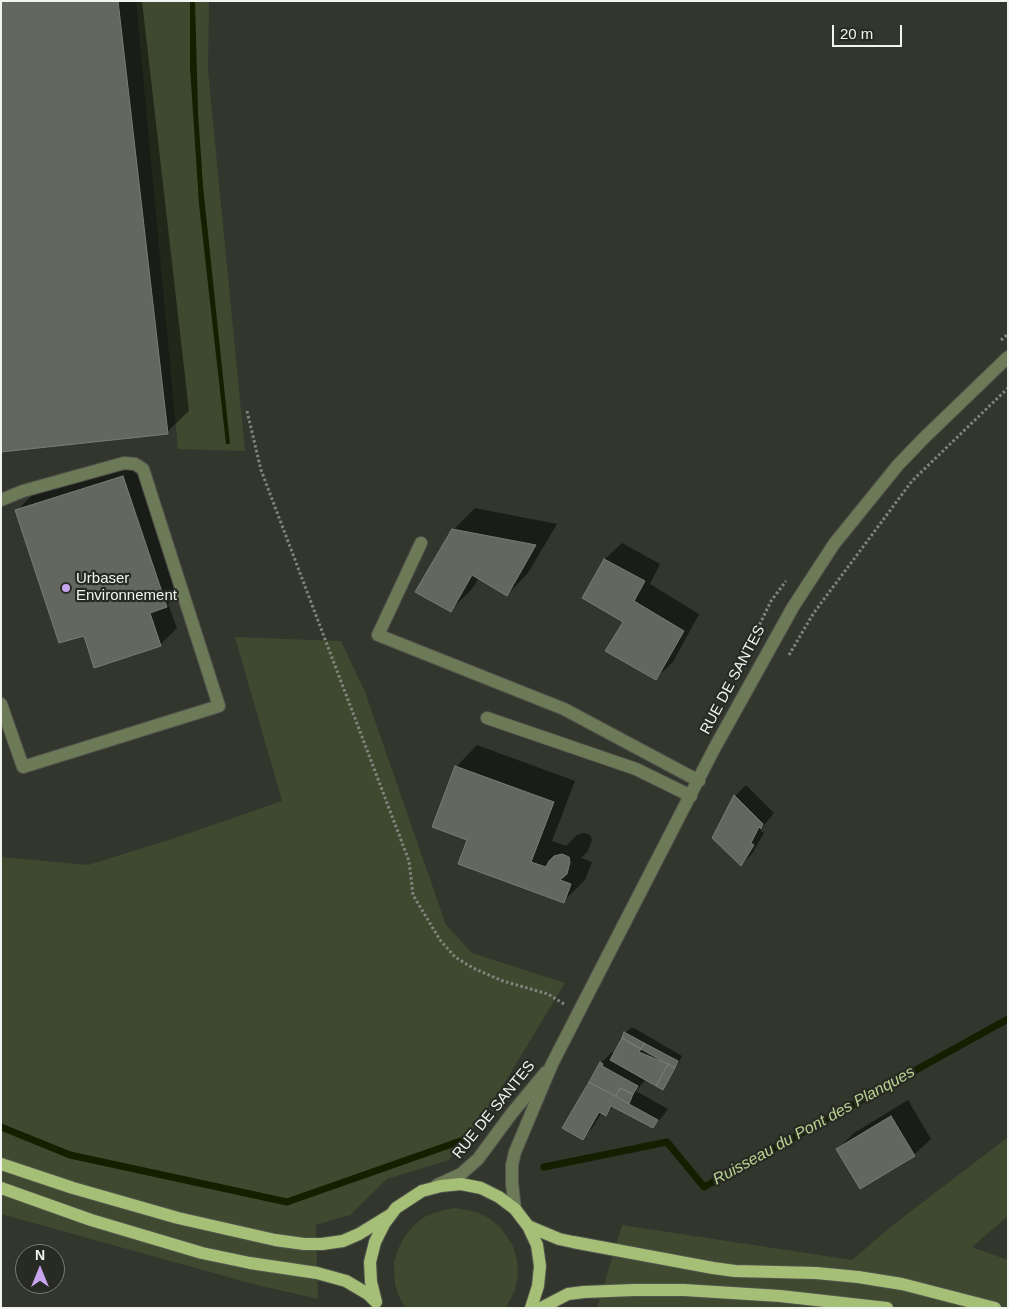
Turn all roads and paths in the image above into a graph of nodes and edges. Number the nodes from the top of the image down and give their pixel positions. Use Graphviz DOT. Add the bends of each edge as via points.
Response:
graph roads {
  1 [pos="1008,358"];
  2 [pos="1008,388"];
  3 [pos="247,411"];
  4 [pos="1,500"];
  5 [pos="420,543"];
  6 [pos="788,657"];
  7 [pos="1,704"];
  8 [pos="486,718"];
  9 [pos="699,781"];
  10 [pos="691,796"];
  11 [pos="579,1014"];
  12 [pos="552,1064"];
  13 [pos="1,1164"];
  14 [pos="1,1188"];
  15 [pos="432,1188"];
  16 [pos="515,1209"];
  17 [pos="390,1215"];
  18 [pos="528,1226"];
  19 [pos="378,1305"];
  20 [pos="531,1308"];
  21 [pos="540,1308"];
  22 [pos="887,1308"];
  23 [pos="995,1308"];
  1 -- 9 [label="street, RUE DE SANTES" via="898,465 834,544 783,622"];
  2 -- 6 [label="path" via="912,481 813,614"];
  3 -- 11 [label="path" via="261,470 409,861 413,895 440,940 456,957 502,981 548,994"];
  4 -- 7 [label="street" via="124,463 143,469 219,706 24,767"];
  5 -- 9 [label="street" via="378,635 564,709"];
  8 -- 10 [label="street" via="636,769"];
  9 -- 10 [label="street, RUE DE SANTES"];
  10 -- 11 [label="street, RUE DE SANTES"];
  11 -- 12 [label="street, RUE DE SANTES"];
  12 -- 15 [label="street, RUE DE SANTES" via="478,1159 461,1174"];
  12 -- 16 [label="street, RUE DE SANTES" via="515,1152 512,1183"];
  13 -- 17 [label="main road" via="178,1218 290,1242 322,1244 342,1240 360,1234"];
  14 -- 19 [label="main road" via="91,1220 202,1252 346,1281 368,1294"];
  15 -- 16 [label="main road" via="461,1184 481,1188"];
  15 -- 17 [label="main road" via="404,1201"];
  16 -- 18 [label="main road"];
  17 -- 19 [label="main road" via="378,1232 372,1252 371,1282"];
  18 -- 20 [label="main road" via="537,1245 540,1266"];
  18 -- 23 [label="main road" via="559,1239 713,1268 858,1277 902,1284"];
  21 -- 22 [label="main road" via="568,1294 634,1290 780,1296"];
}
